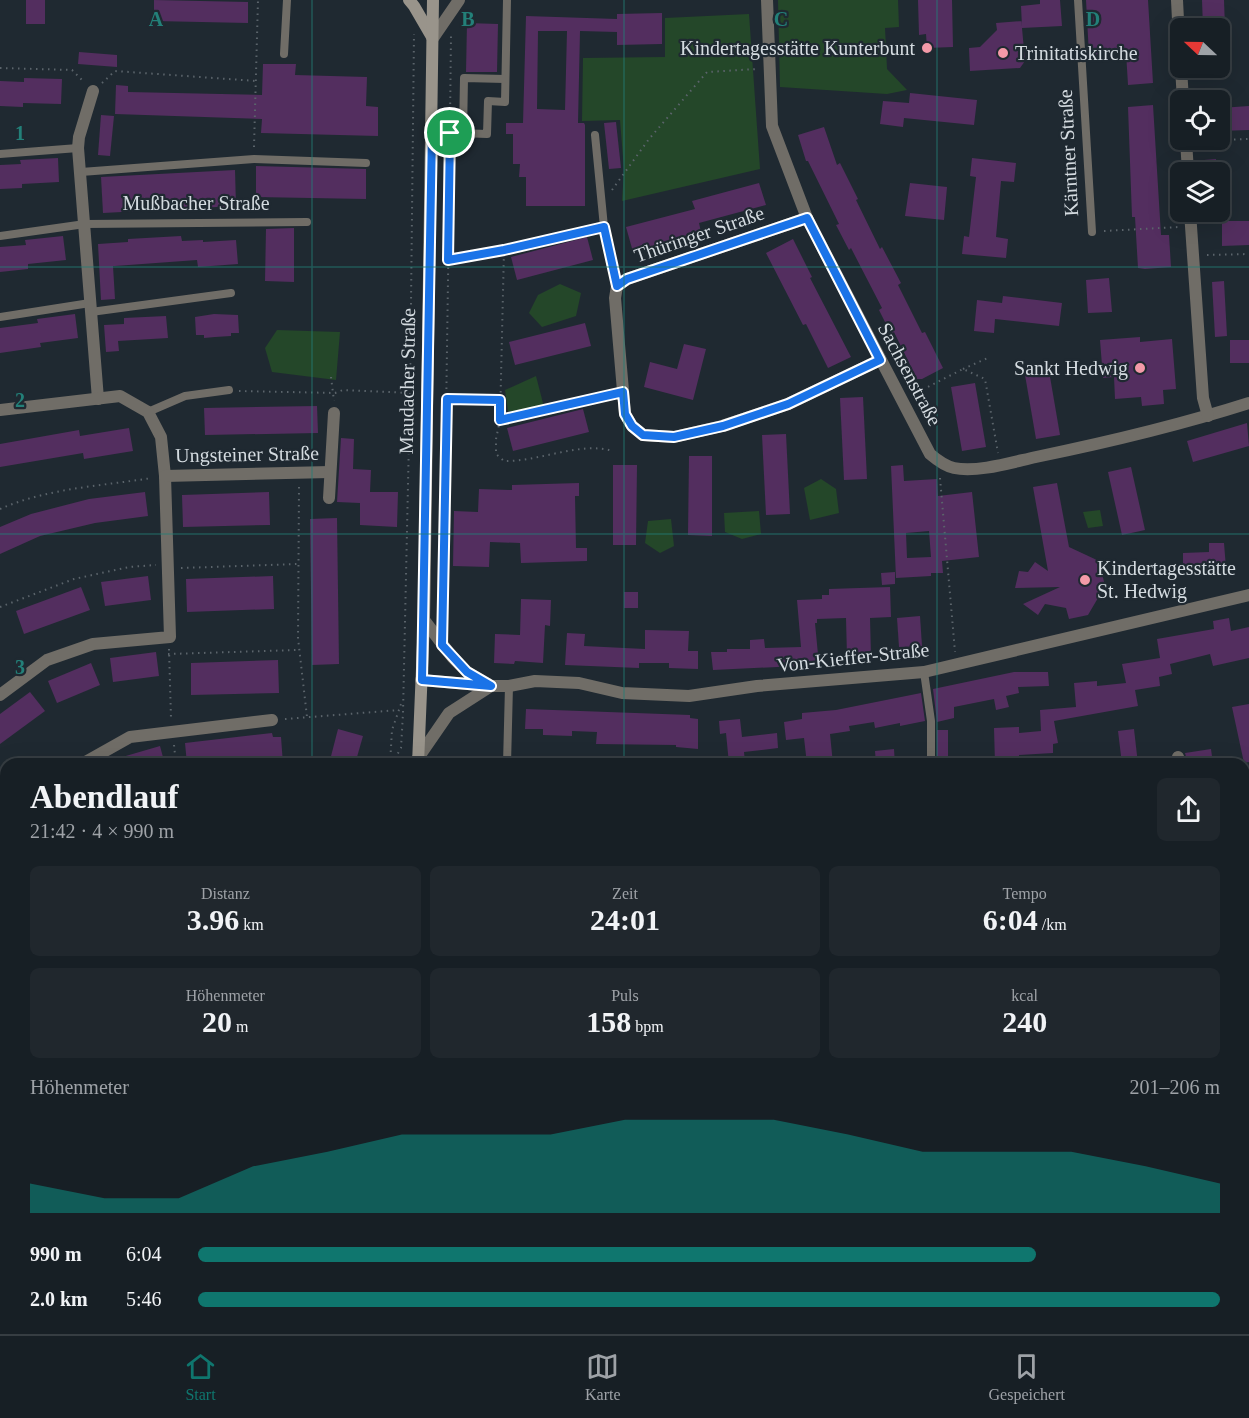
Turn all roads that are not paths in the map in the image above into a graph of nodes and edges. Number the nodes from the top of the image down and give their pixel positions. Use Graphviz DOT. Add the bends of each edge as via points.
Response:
graph roads {
  1 [pos="287,0"];
  2 [pos="409,0"];
  3 [pos="433,0"];
  4 [pos="459,0"];
  5 [pos="507,0"];
  6 [pos="767,0"];
  7 [pos="1078,0"];
  8 [pos="1177,0"];
  9 [pos="1178,18"];
  10 [pos="433,38"];
  11 [pos="284,54"];
  12 [pos="505,79"];
  13 [pos="93,91"];
  14 [pos="432,132"];
  15 [pos="463,134"];
  16 [pos="595,135"];
  17 [pos="78,148"];
  18 [pos="0,154"];
  19 [pos="366,162"];
  20 [pos="81,172"];
  21 [pos="807,218"];
  22 [pos="307,222"];
  23 [pos="1191,222"];
  24 [pos="85,224"];
  25 [pos="1092,232"];
  26 [pos="0,236"];
  27 [pos="617,286"];
  28 [pos="231,293"];
  29 [pos="90,308"];
  30 [pos="0,317"];
  31 [pos="880,360"];
  32 [pos="229,390"];
  33 [pos="98,399"];
  34 [pos="1249,403"];
  35 [pos="0,410"];
  36 [pos="148,412"];
  37 [pos="334,413"];
  38 [pos="1208,416"];
  39 [pos="330,472"];
  40 [pos="165,476"];
  41 [pos="329,498"];
  42 [pos="1249,595"];
  43 [pos="424,620"];
  44 [pos="924,672"];
  45 [pos="422,680"];
  46 [pos="491,686"];
  47 [pos="509,686"];
  48 [pos="0,695"];
  49 [pos="272,720"];
  50 [pos="93,758"];
  51 [pos="418,758"];
  52 [pos="420,758"];
  53 [pos="507,758"];
  54 [pos="931,758"];
  1 -- 11 [label="lane"];
  2 -- 10 [label="main road"];
  3 -- 10 [label="main road, Maudacher Straße"];
  4 -- 10 [label="street"];
  5 -- 12 [label="lane"];
  6 -- 21 [label="street, Sachsenstraße" via="772,126"];
  7 -- 25 [label="lane, Kärntner Straße"];
  8 -- 9 [label="street"];
  10 -- 14 [label="main road, Maudacher Straße"];
  12 -- 15 [label="lane" via="464,78"];
  12 -- 15 [label="lane" via="505,102 488,101 487,134"];
  13 -- 17 [label="street"];
  14 -- 15 [label="lane"];
  14 -- 43 [label="main road, Maudacher Straße"];
  16 -- 27 [label="lane" via="604,227"];
  17 -- 18 [label="lane"];
  17 -- 20 [label="street"];
  19 -- 20 [label="lane, Mußbacher Straße" via="254,159"];
  20 -- 24 [label="street"];
  21 -- 27 [label="street, Thüringer Straße" via="627,279"];
  21 -- 31 [label="street, Sachsenstraße"];
  22 -- 24 [label="lane, Mußbacher Straße"];
  23 -- 38 [label="street" via="1203,398"];
  24 -- 26 [label="lane, Mußbacher Straße"];
  24 -- 29 [label="street"];
  27 -- 31 [label="street, Thüringer Straße" via="625,414 643,435 674,437 723,426 788,404"];
  28 -- 29 [label="lane"];
  29 -- 30 [label="lane"];
  29 -- 33 [label="street"];
  31 -- 38 [label="street, Sachsenstraße" via="930,454 954,468 1000,465 1130,438"];
  32 -- 36 [label="lane" via="185,396"];
  33 -- 35 [label="street"];
  33 -- 36 [label="street" via="120,396"];
  34 -- 38 [label="street"];
  36 -- 40 [label="street, Ungsteiner Straße" via="161,437"];
  37 -- 39 [label="street, Ungsteiner Straße"];
  39 -- 40 [label="street, Ungsteiner Straße"];
  39 -- 41 [label="street, Ungsteiner Straße"];
  40 -- 48 [label="street, Ungsteiner Straße" via="170,637 93,645 47,660"];
  42 -- 44 [label="street, Von-Kieffer-Straße"];
  43 -- 45 [label="main road, Maudacher Straße"];
  43 -- 46 [label="street" via="467,672"];
  44 -- 47 [label="street, Von-Kieffer-Straße" via="757,686 689,696 622,693 579,683 535,681"];
  44 -- 54 [label="lane" via="931,721"];
  45 -- 46 [label="street, Von-Kieffer-Straße"];
  45 -- 51 [label="main road, Maudacher Straße"];
  46 -- 47 [label="street, Von-Kieffer-Straße"];
  46 -- 52 [label="street" via="449,713"];
  47 -- 53 [label="lane"];
  49 -- 50 [label="street" via="130,737"];
}
